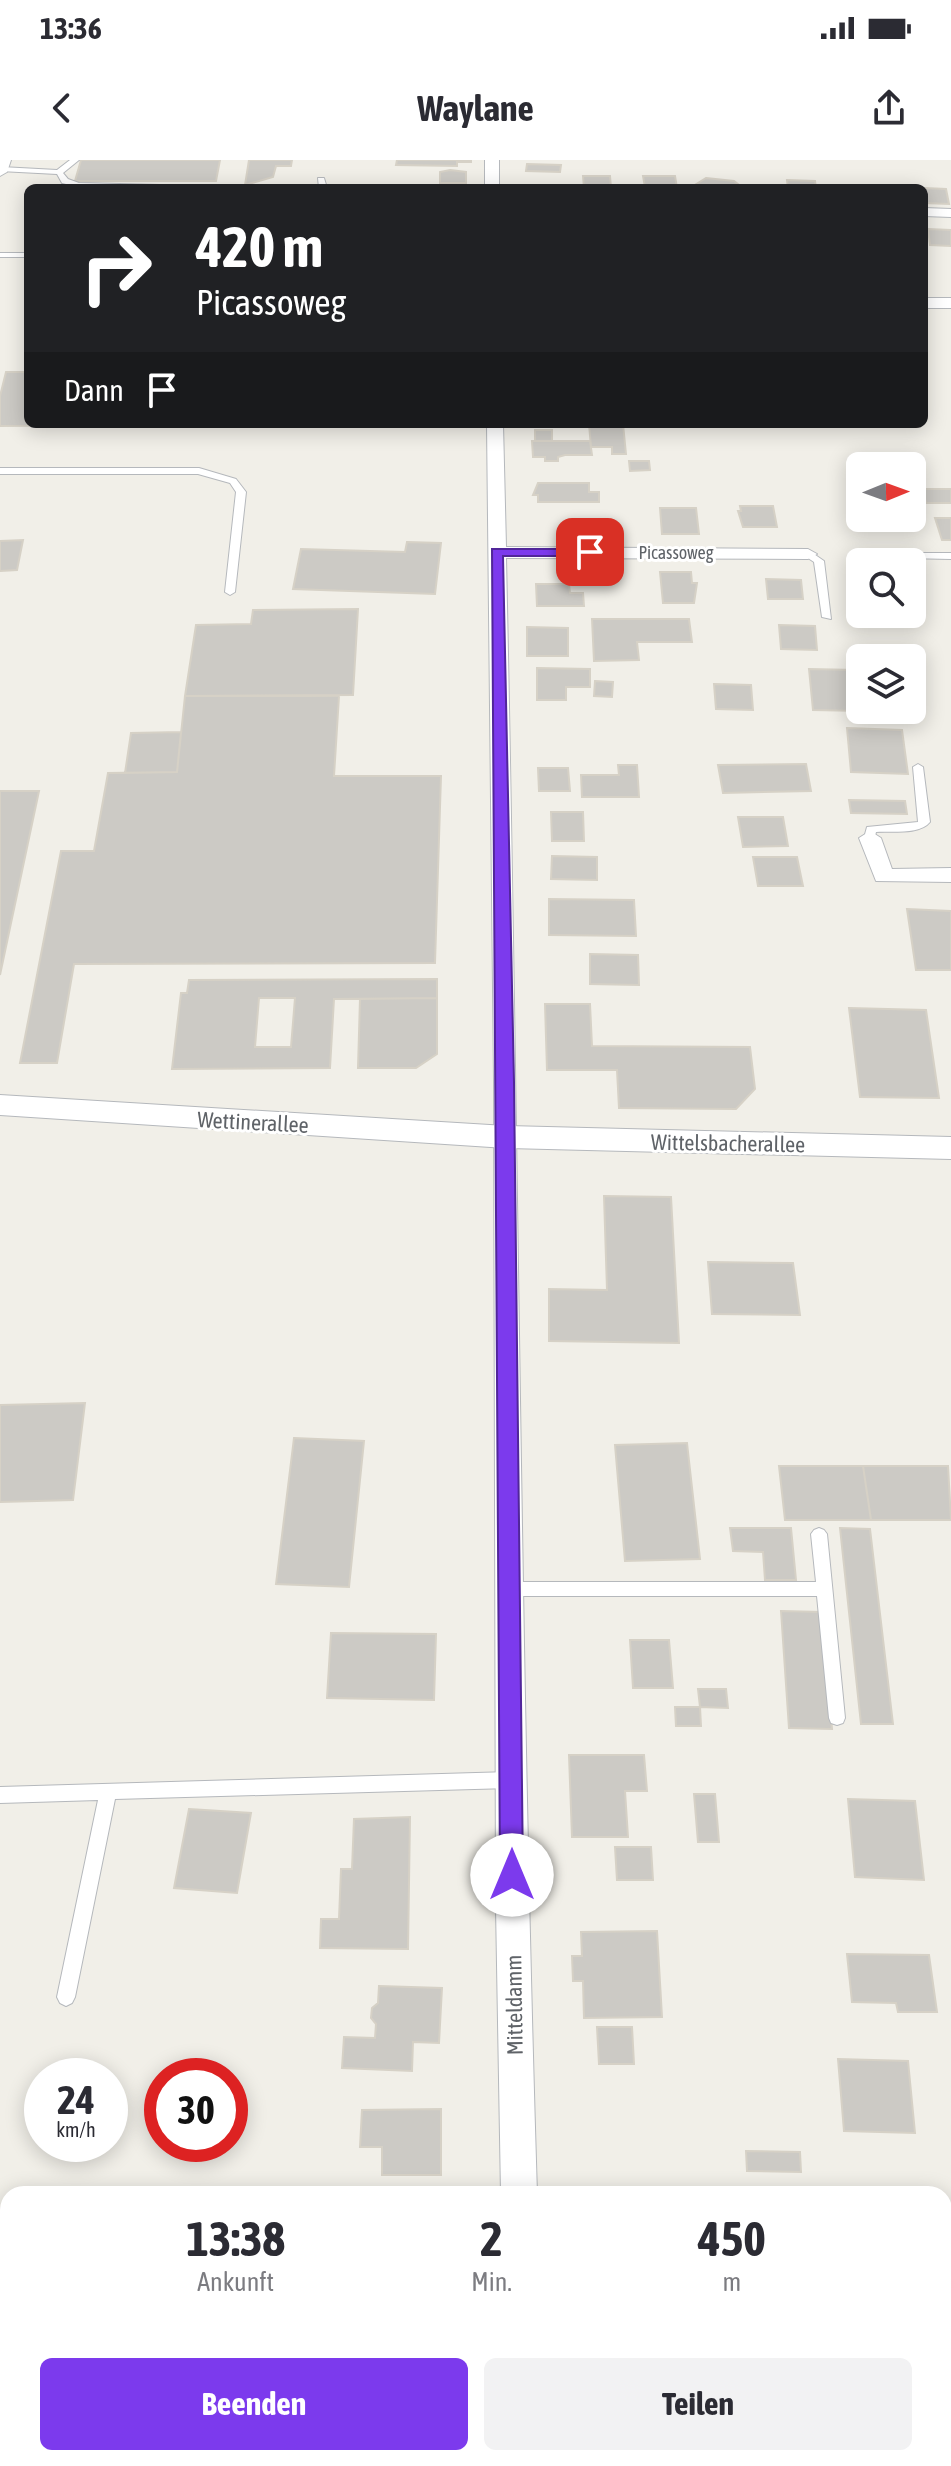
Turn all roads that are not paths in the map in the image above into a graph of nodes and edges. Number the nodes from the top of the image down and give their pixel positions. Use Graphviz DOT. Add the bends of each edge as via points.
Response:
graph roads {
  1 [pos="4,160"];
  2 [pos="75,160"];
  3 [pos="492,160"];
  4 [pos="0,170"];
  5 [pos="59,172"];
  6 [pos="75,184"];
  7 [pos="492,184"];
  8 [pos="928,212"];
  9 [pos="951,213"];
  10 [pos="0,255"];
  11 [pos="24,255"];
  12 [pos="928,303"];
  13 [pos="951,303"];
  14 [pos="495,428"];
  15 [pos="0,471"];
  16 [pos="496,552"];
  17 [pos="808,554"];
  18 [pos="926,556"];
  19 [pos="951,556"];
  20 [pos="230,592"];
  21 [pos="827,617"];
  22 [pos="918,767"];
  23 [pos="870,838"];
  24 [pos="951,875"];
  25 [pos="0,1105"];
  26 [pos="506,1137"];
  27 [pos="951,1148"];
  28 [pos="819,1534"];
  29 [pos="509,1589"];
  30 [pos="824,1589"];
  31 [pos="837,1718"];
  32 [pos="512,1780"];
  33 [pos="108,1792"];
  34 [pos="0,1795"];
  35 [pos="66,1997"];
  36 [pos="519,2186"];
  1 -- 4 [label="street"];
  2 -- 5 [label="lane"];
  3 -- 7 [label="street"];
  4 -- 5 [label="lane"];
  5 -- 6 [label="lane"];
  8 -- 9 [label="street"];
  10 -- 11 [label="lane"];
  12 -- 13 [label="street"];
  14 -- 16 [label="street, Mitteldamm"];
  15 -- 20 [label="lane" via="199,471 233,481 241,492"];
  16 -- 17 [label="street, Picassoweg"];
  16 -- 26 [label="street, Mitteldamm"];
  17 -- 21 [label="lane" via="819,561"];
  18 -- 19 [label="lane"];
  22 -- 23 [label="lane" via="924,822 871,829"];
  23 -- 24 [label="street" via="884,876"];
  25 -- 26 [label="street, Wettinerallee"];
  26 -- 27 [label="street, Wittelsbacherallee"];
  26 -- 29 [label="street, Mitteldamm"];
  28 -- 30 [label="lane"];
  29 -- 30 [label="lane"];
  29 -- 32 [label="street, Mitteldamm"];
  30 -- 31 [label="lane"];
  32 -- 33 [label="lane"];
  32 -- 36 [label="street, Mitteldamm"];
  33 -- 34 [label="lane"];
  33 -- 35 [label="lane"];
}
